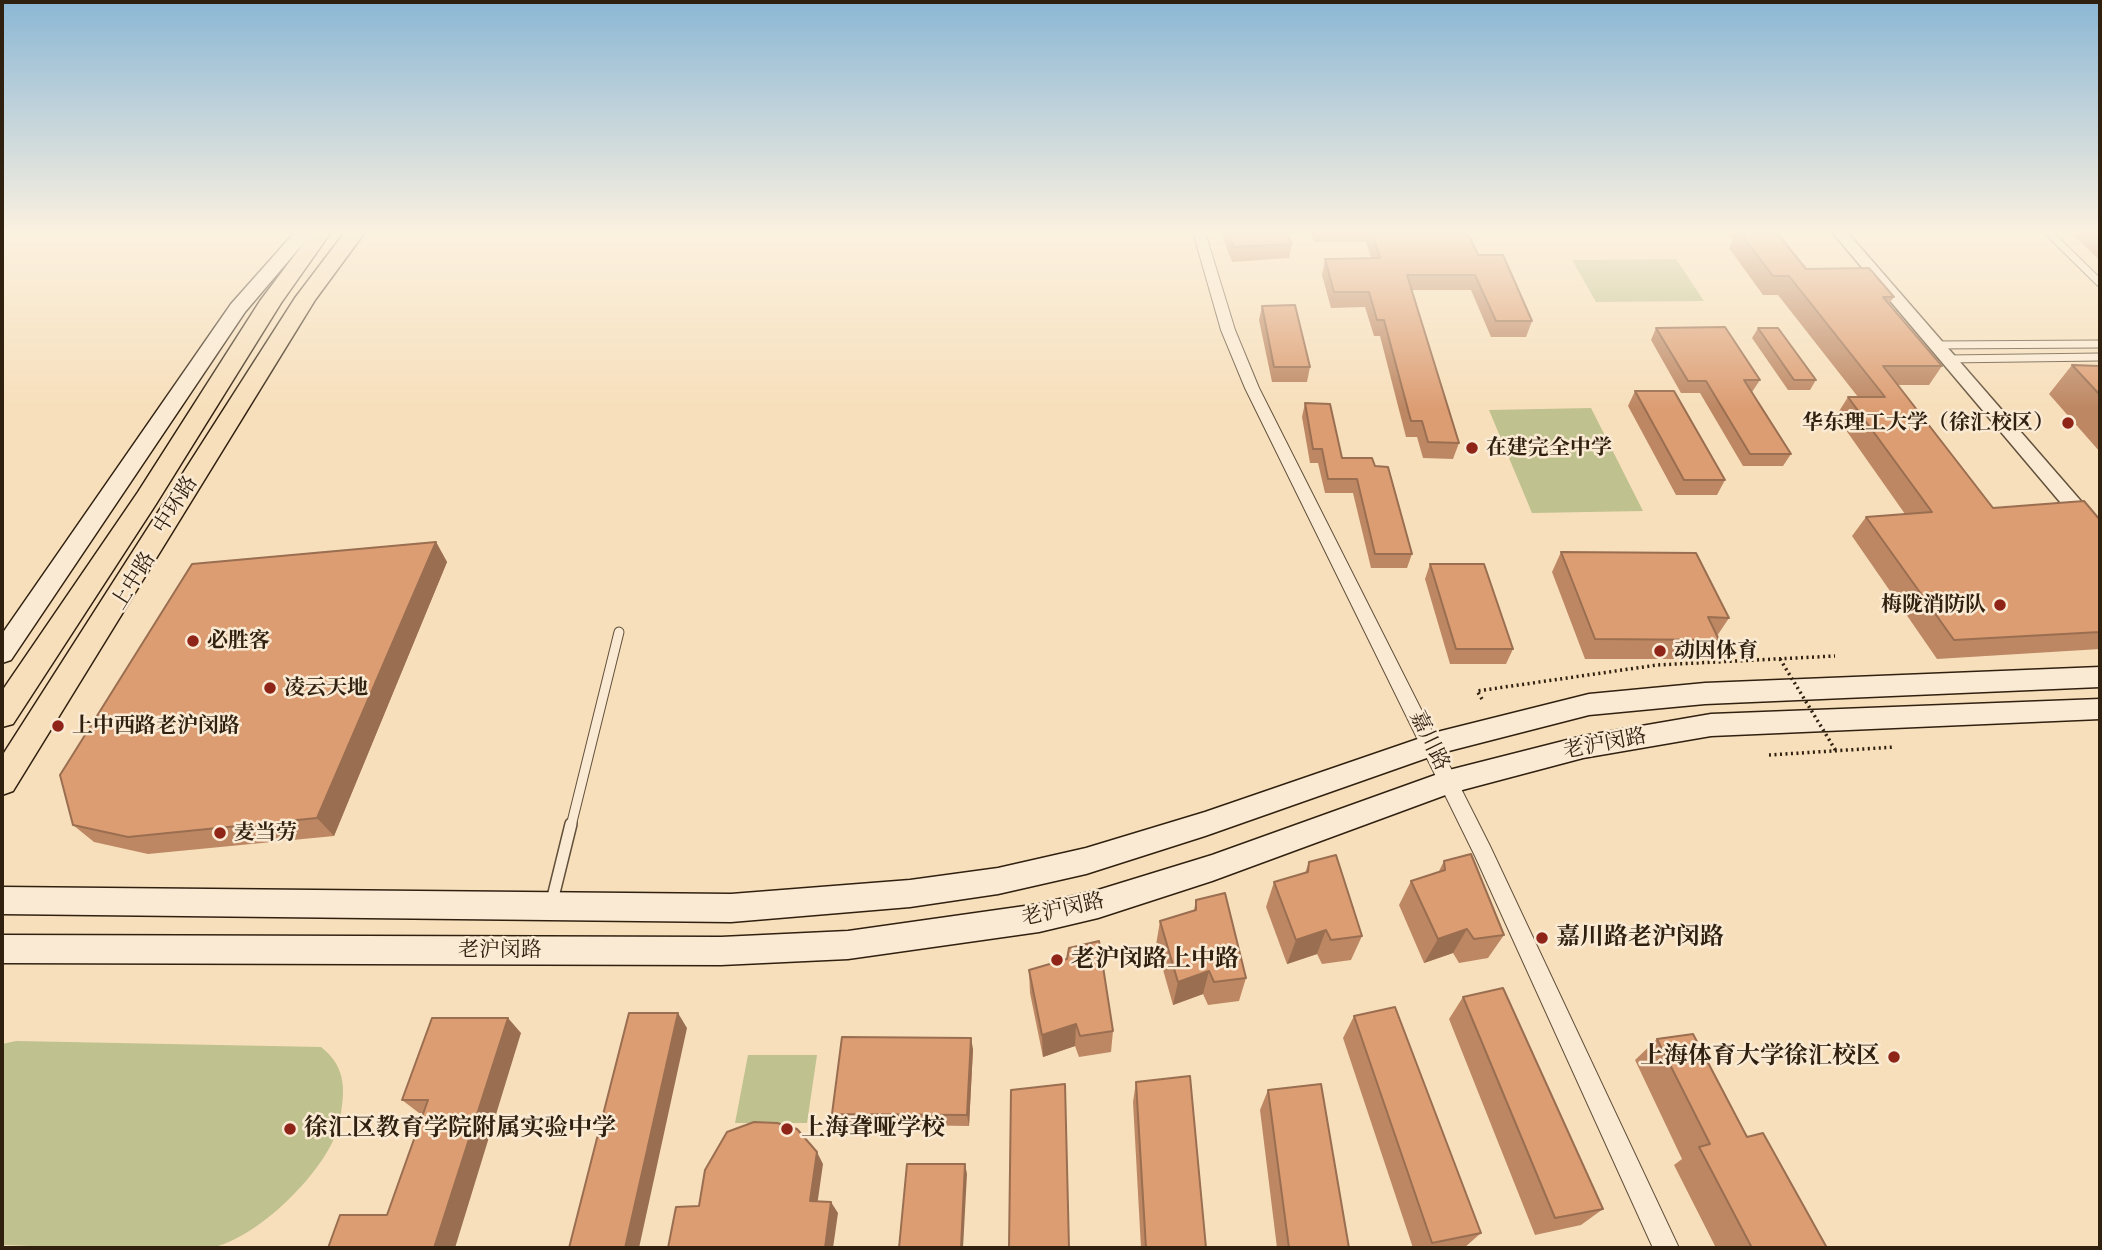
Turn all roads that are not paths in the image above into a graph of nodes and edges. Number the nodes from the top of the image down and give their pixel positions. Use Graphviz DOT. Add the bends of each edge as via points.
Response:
graph roads {
  1 [pos="254,290"];
  2 [pos="279,290"];
  3 [pos="312,290"];
  4 [pos="318,290"];
  5 [pos="1216,290"];
  6 [pos="1889,290"];
  7 [pos="2100,344"];
  8 [pos="1936,345"];
  9 [pos="2100,357"];
  10 [pos="1947,359"];
  11 [pos="2100,537"];
  12 [pos="619,632"];
  13 [pos="2,653"];
  14 [pos="2100,677"];
  15 [pos="2100,709"];
  16 [pos="2,715"];
  17 [pos="1432,746"];
  18 [pos="2,782"];
  19 [pos="1449,782"];
  20 [pos="2,795"];
  21 [pos="2,901"];
  22 [pos="551,906"];
  23 [pos="2,949"];
  24 [pos="1666,1248"];
  1 -- 13 [label="main road"];
  2 -- 16 [label="highway, 中环路"];
  3 -- 18 [label="highway, 中环路"];
  4 -- 20 [label="main road, 上中路"];
  5 -- 17 [label="street, 嘉川路" via="1252,388"];
  6 -- 8 [label="street"];
  7 -- 8 [label="lane"];
  8 -- 10 [label="street"];
  9 -- 10 [label="lane"];
  10 -- 11 [label="street"];
  12 -- 22 [label="lane"];
  14 -- 17 [label="main road, 老沪闵路" via="1693,694 1562,709"];
  15 -- 19 [label="main road, 老沪闵路" via="1710,725 1583,747"];
  17 -- 19 [label="street, 嘉川路"];
  17 -- 22 [label="main road, 老沪闵路" via="1191,830 1083,862 970,886 850,901 731,908"];
  19 -- 23 [label="main road, 老沪闵路" via="1098,904 1038,918 848,945 721,951"];
  19 -- 24 [label="street, 嘉川路"];
  21 -- 22 [label="main road, 老沪闵路"];
}
